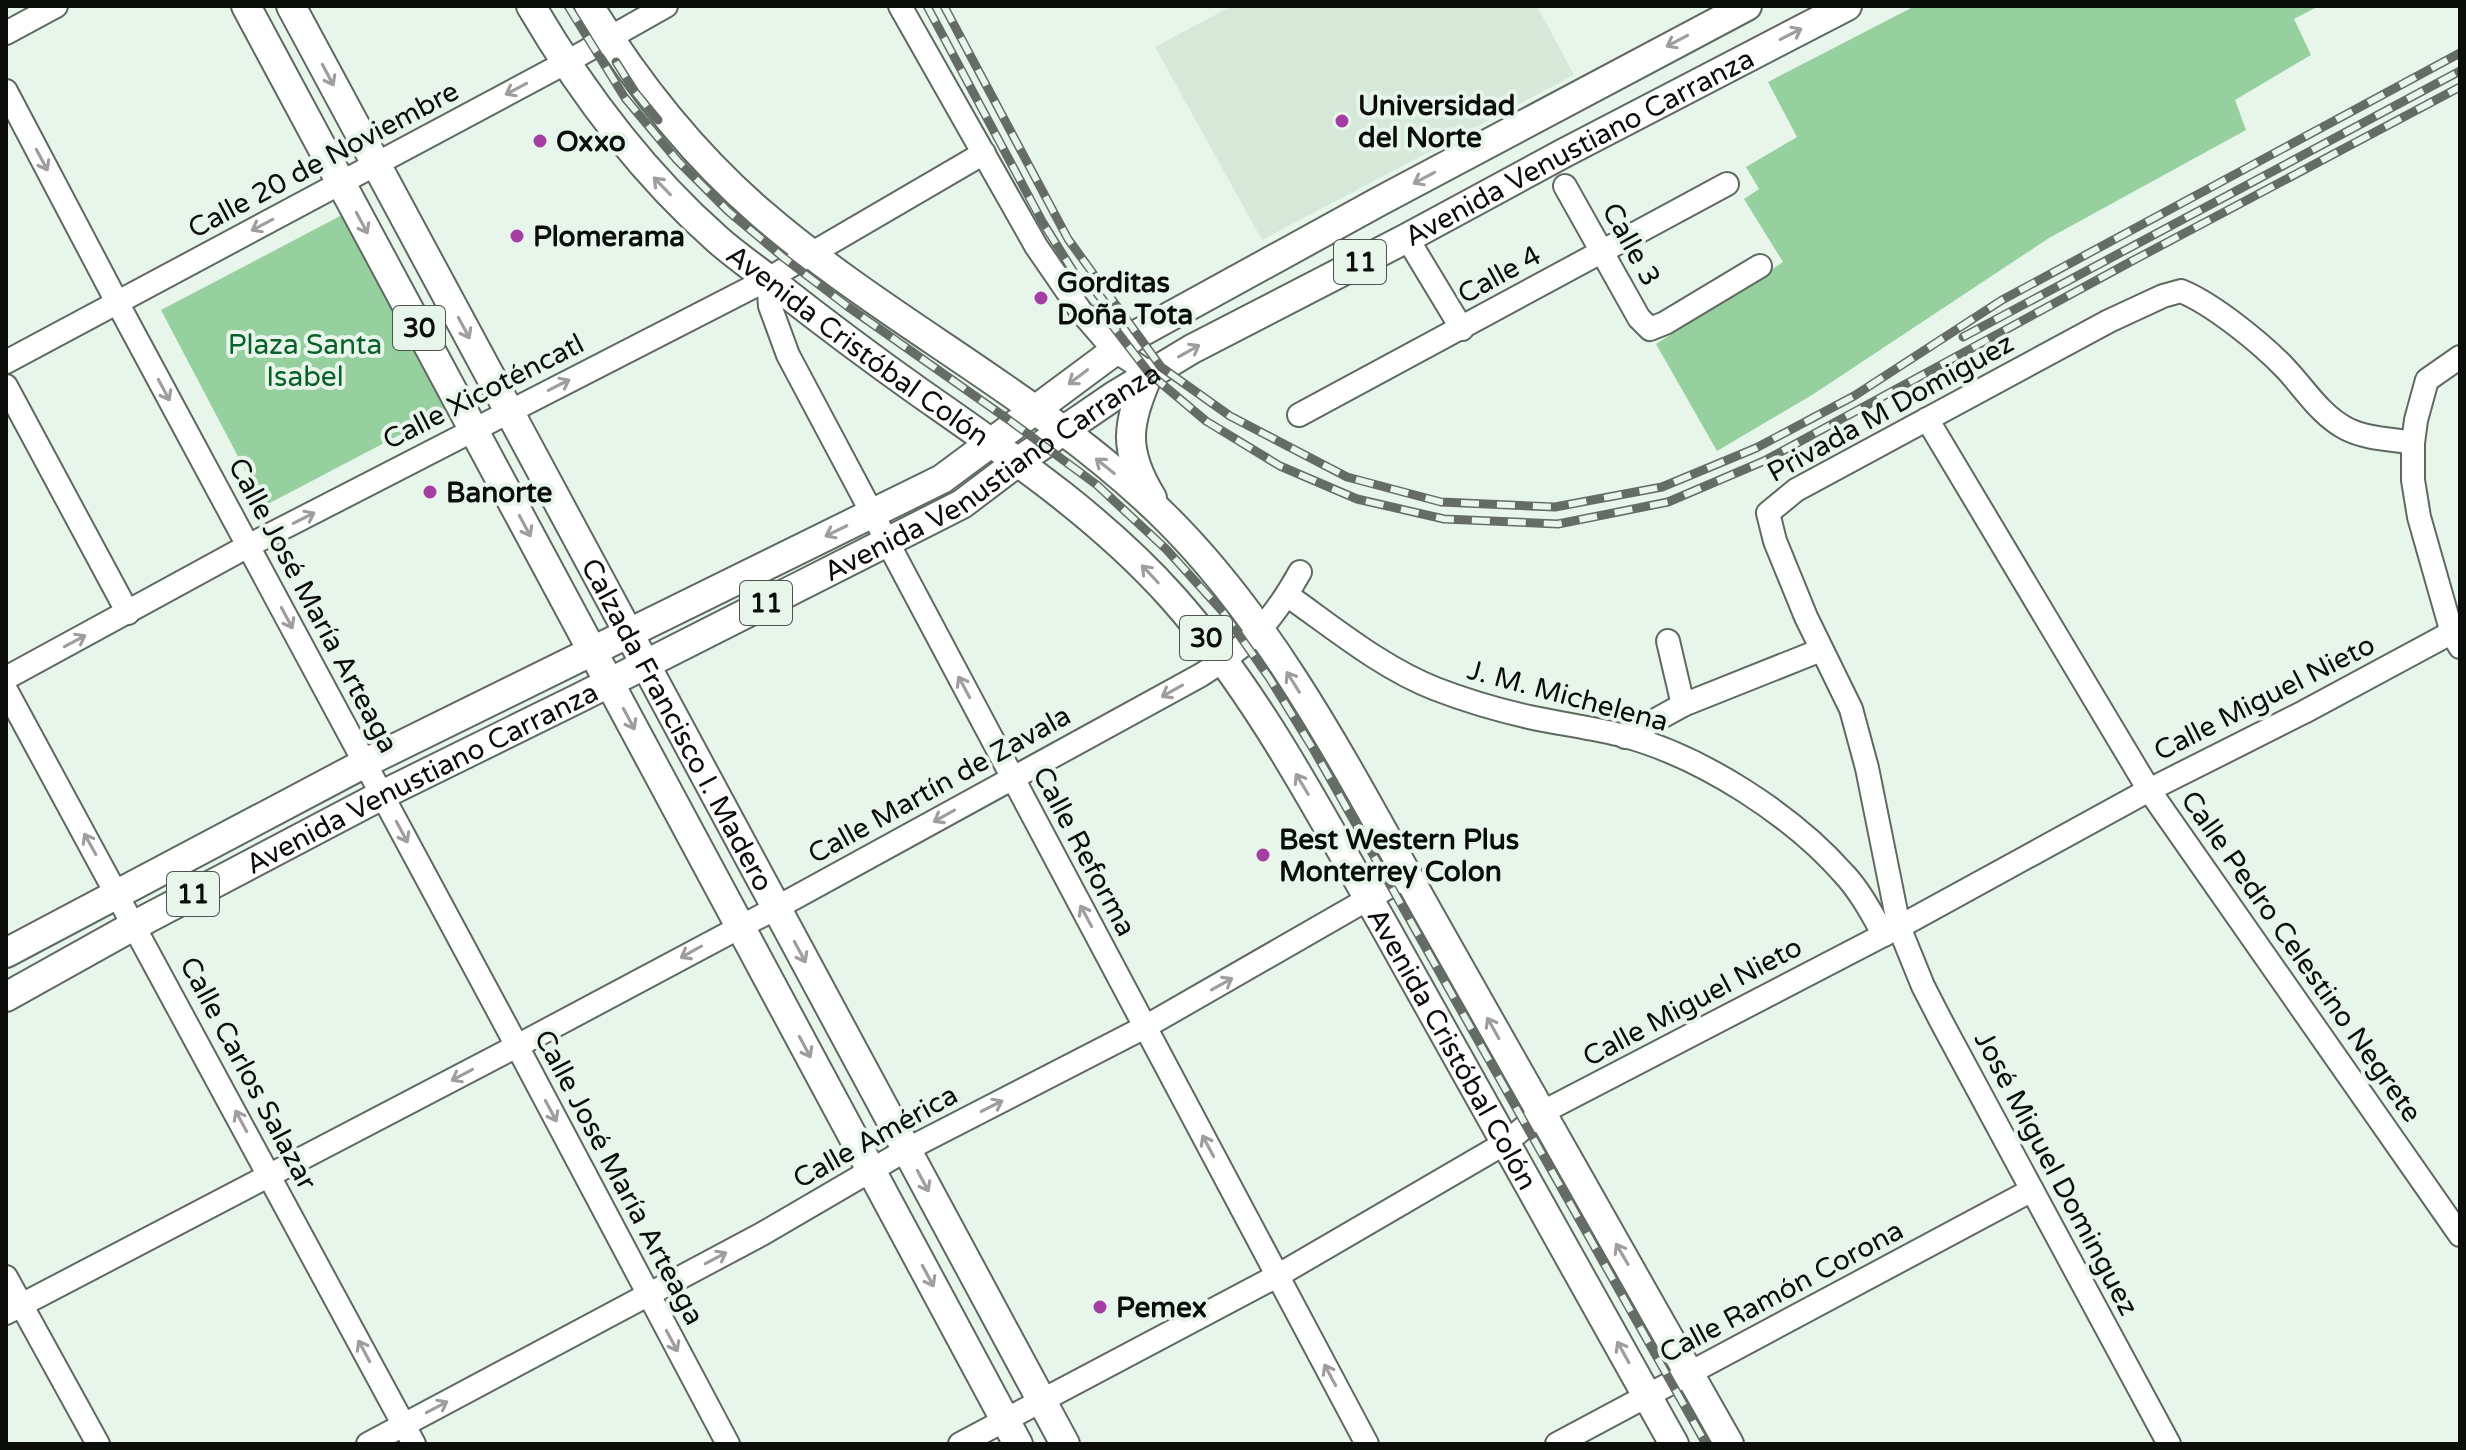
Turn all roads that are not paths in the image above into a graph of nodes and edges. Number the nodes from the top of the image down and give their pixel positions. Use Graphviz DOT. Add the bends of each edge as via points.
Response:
graph roads {
  1 [pos="56,6"];
  2 [pos="246,6"];
  3 [pos="291,6"];
  4 [pos="531,6"];
  5 [pos="589,6"];
  6 [pos="666,6"];
  7 [pos="900,6"];
  8 [pos="1747,6"];
  9 [pos="1847,6"];
  10 [pos="6,33"];
  11 [pos="608,38"];
  12 [pos="565,63"];
  13 [pos="6,91"];
  14 [pos="984,153"];
  15 [pos="376,164"];
  16 [pos="340,182"];
  17 [pos="1727,184"];
  18 [pos="1565,186"];
  19 [pos="1407,238"];
  20 [pos="1603,252"];
  21 [pos="812,253"];
  22 [pos="1760,266"];
  23 [pos="768,279"];
  24 [pos="118,304"];
  25 [pos="1462,329"];
  26 [pos="1114,350"];
  27 [pos="2460,357"];
  28 [pos="6,362"];
  29 [pos="1149,373"];
  30 [pos="6,386"];
  31 [pos="1034,410"];
  32 [pos="509,411"];
  33 [pos="1299,415"];
  34 [pos="1927,419"];
  35 [pos="473,430"];
  36 [pos="1063,431"];
  37 [pos="991,441"];
  38 [pos="2413,443"];
  39 [pos="1019,461"];
  40 [pos="872,513"];
  41 [pos="1166,518"];
  42 [pos="887,542"];
  43 [pos="248,546"];
  44 [pos="1300,572"];
  45 [pos="1287,595"];
  46 [pos="128,613"];
  47 [pos="629,632"];
  48 [pos="1260,632"];
  49 [pos="2457,636"];
  50 [pos="1668,641"];
  51 [pos="592,650"];
  52 [pos="1821,650"];
  53 [pos="1224,661"];
  54 [pos="645,664"];
  55 [pos="6,678"];
  56 [pos="609,683"];
  57 [pos="6,690"];
  58 [pos="1683,705"];
  59 [pos="1625,737"];
  60 [pos="365,763"];
  61 [pos="1013,779"];
  62 [pos="2149,790"];
  63 [pos="382,795"];
  64 [pos="1408,876"];
  65 [pos="118,894"];
  66 [pos="1368,898"];
  67 [pos="776,908"];
  68 [pos="135,925"];
  69 [pos="739,925"];
  70 [pos="1891,931"];
  71 [pos="6,953"];
  72 [pos="6,997"];
  73 [pos="1145,1027"];
  74 [pos="517,1046"];
  75 [pos="1541,1113"];
  76 [pos="1507,1142"];
  77 [pos="906,1150"];
  78 [pos="871,1170"];
  79 [pos="271,1175"];
  80 [pos="2032,1190"];
  81 [pos="2459,1233"];
  82 [pos="1277,1276"];
  83 [pos="6,1277"];
  84 [pos="647,1294"];
  85 [pos="13,1309"];
  86 [pos="1689,1373"];
  87 [pos="1647,1396"];
  88 [pos="1042,1402"];
  89 [pos="1011,1432"];
  90 [pos="409,1434"];
  91 [pos="2163,1442"];
  92 [pos="98,1444"];
  93 [pos="368,1444"];
  94 [pos="728,1444"];
  95 [pos="960,1444"];
  96 [pos="1065,1444"];
  97 [pos="1367,1444"];
  98 [pos="1557,1444"];
  99 [pos="1674,1444"];
  100 [pos="1729,1444"];
  1 -- 10 [label="street"];
  2 -- 16 [label="main road, Calzada Francisco I. Madero / 30"];
  3 -- 15 [label="main road, Calzada Francisco I. Madero / 30, one-way"];
  4 -- 12 [label="main road, Avenida Cristóbal Colón / 30"];
  5 -- 11 [label="main road, Avenida Cristóbal Colón / 30"];
  6 -- 11 [label="street, Calle 20 de Noviembre"];
  7 -- 14 [label="street"];
  8 -- 26 [label="main road, Avenida Venustiano Carranza / 11, one-way" via="1234,280"];
  19 -- 9 [label="main road, Avenida Venustiano Carranza / 11, one-way"];
  11 -- 12 [label="street, Calle 20 de Noviembre"];
  11 -- 21 [label="main road, Avenida Cristóbal Colón / 30" via="692,147"];
  12 -- 15 [label="street, Calle 20 de Noviembre, one-way"];
  23 -- 12 [label="main road, Avenida Cristóbal Colón / 30, one-way" via="662,187"];
  13 -- 24 [label="street, Calle José María Arteaga, one-way"];
  14 -- 21 [label="street, Calle Xicoténcatl"];
  14 -- 26 [label="street" via="1036,246"];
  15 -- 16 [label="street, Calle 20 de Noviembre"];
  15 -- 32 [label="main road, Calzada Francisco I. Madero / 30, one-way"];
  16 -- 24 [label="street, Calle 20 de Noviembre, one-way"];
  16 -- 35 [label="main road, Calzada Francisco I. Madero / 30, one-way"];
  17 -- 20 [label="street, Calle 4"];
  18 -- 20 [label="street, Calle 3"];
  19 -- 25 [label="street"];
  29 -- 19 [label="main road, Avenida Venustiano Carranza / 11, one-way"];
  20 -- 22 [label="street, Calle 3" via="1650,329"];
  20 -- 25 [label="street, Calle 4"];
  21 -- 23 [label="street, Calle Xicoténcatl"];
  21 -- 31 [label="main road, Avenida Cristóbal Colón / 30"];
  32 -- 23 [label="street, Calle Xicoténcatl, one-way"];
  23 -- 37 [label="main road, Avenida Cristóbal Colón / 30"];
  23 -- 40 [label="street, Calle Reforma" via="770,306 788,355"];
  24 -- 28 [label="street, Calle 20 de Noviembre"];
  24 -- 43 [label="street, Calle José María Arteaga, one-way"];
  25 -- 33 [label="street, Calle 4"];
  26 -- 29 [label="street"];
  26 -- 31 [label="main road, Avenida Venustiano Carranza / 11, one-way"];
  27 -- 38 [label="street" via="2427,380"];
  29 -- 36 [label="main road, Avenida Venustiano Carranza / 11"];
  29 -- 41 [label="main road" via="1135,407 1130,446 1141,480"];
  30 -- 46 [label="street"];
  31 -- 36 [label="main road, Avenida Cristóbal Colón / 30"];
  31 -- 37 [label="main road, Avenida Venustiano Carranza / 11"];
  32 -- 35 [label="street, Calle Xicoténcatl"];
  32 -- 47 [label="main road, Calzada Francisco I. Madero / 30"];
  34 -- 38 [label="street, Privada M Domiguez" via="2109,321 2181,291 2260,345 2315,404 2347,429"];
  34 -- 52 [label="street, Privada M Domiguez" via="1796,490 1768,513"];
  34 -- 62 [label="street, Calle Pedro Celestino Negrete"];
  43 -- 35 [label="street, Calle Xicoténcatl, one-way"];
  35 -- 51 [label="main road, Calzada Francisco I. Madero / 30, one-way"];
  36 -- 39 [label="main road, Avenida Venustiano Carranza / 11"];
  41 -- 36 [label="main road, Avenida Cristóbal Colón / 30, one-way"];
  37 -- 39 [label="main road, Avenida Cristóbal Colón / 30"];
  37 -- 40 [label="main road, Avenida Venustiano Carranza / 11" via="942,479"];
  38 -- 49 [label="street" via="2419,517"];
  39 -- 42 [label="main road, Avenida Venustiano Carranza / 11" via="962,504"];
  53 -- 39 [label="main road, Avenida Cristóbal Colón / 30, one-way" via="1130,552"];
  40 -- 42 [label="street, Calle Reforma"];
  40 -- 47 [label="main road, Avenida Venustiano Carranza / 11, one-way"];
  41 -- 48 [label="main road, Avenida Cristóbal Colón / 30"];
  42 -- 54 [label="main road, Avenida Venustiano Carranza / 11"];
  61 -- 42 [label="street, Calle Reforma, one-way"];
  43 -- 46 [label="street, Calle Xicoténcatl"];
  43 -- 60 [label="street, Calle José María Arteaga, one-way"];
  44 -- 45 [label="street, Calle Martín de Zavala"];
  45 -- 48 [label="street, Calle Martín de Zavala"];
  45 -- 59 [label="street, J. M. Michelena" via="1432,687 1477,704"];
  55 -- 46 [label="street, Calle Xicoténcatl, one-way"];
  47 -- 51 [label="main road, Avenida Venustiano Carranza / 11"];
  47 -- 54 [label="main road, Calzada Francisco I. Madero / 30"];
  48 -- 53 [label="street, Calle Martín de Zavala"];
  64 -- 48 [label="main road, Avenida Cristóbal Colón / 30, one-way"];
  49 -- 62 [label="street, Calle Miguel Nieto"];
  50 -- 58 [label="street"];
  51 -- 56 [label="main road, Calzada Francisco I. Madero / 30"];
  51 -- 60 [label="main road, Avenida Venustiano Carranza / 11"];
  52 -- 58 [label="street"];
  52 -- 70 [label="street, Privada M Domiguez" via="1859,735"];
  53 -- 61 [label="street, Calle Martín de Zavala, one-way"];
  66 -- 53 [label="main road, Avenida Cristóbal Colón / 30, one-way"];
  54 -- 56 [label="main road, Avenida Venustiano Carranza / 11"];
  54 -- 67 [label="main road, Calzada Francisco I. Madero / 30"];
  56 -- 63 [label="main road, Avenida Venustiano Carranza / 11"];
  56 -- 69 [label="main road, Calzada Francisco I. Madero / 30, one-way"];
  65 -- 57 [label="street, Calle Carlos Salazar, one-way"];
  58 -- 59 [label="street"];
  59 -- 70 [label="street, J. M. Michelena" via="1694,764 1788,823 1847,876"];
  60 -- 63 [label="street, Calle José María Arteaga"];
  60 -- 65 [label="main road, Avenida Venustiano Carranza / 11"];
  61 -- 67 [label="street, Calle Martín de Zavala, one-way"];
  73 -- 61 [label="street, Calle Reforma, one-way"];
  62 -- 70 [label="street, Calle Miguel Nieto"];
  62 -- 81 [label="street, Calle Pedro Celestino Negrete"];
  63 -- 68 [label="main road, Avenida Venustiano Carranza / 11"];
  63 -- 74 [label="street, Calle José María Arteaga, one-way"];
  64 -- 66 [label="street, Calle América"];
  75 -- 64 [label="main road, Avenida Cristóbal Colón / 30, one-way"];
  65 -- 68 [label="street, Calle Carlos Salazar"];
  65 -- 71 [label="main road, Avenida Venustiano Carranza / 11"];
  73 -- 66 [label="street, Calle América, one-way"];
  66 -- 76 [label="main road, Avenida Cristóbal Colón / 30"];
  67 -- 69 [label="street, Calle Martín de Zavala"];
  67 -- 77 [label="main road, Calzada Francisco I. Madero / 30, one-way"];
  68 -- 72 [label="main road, Avenida Venustiano Carranza / 11"];
  79 -- 68 [label="street, Calle Carlos Salazar, one-way"];
  69 -- 74 [label="street, Calle Martín de Zavala, one-way"];
  69 -- 78 [label="main road, Calzada Francisco I. Madero / 30, one-way"];
  70 -- 75 [label="street, Calle Miguel Nieto"];
  70 -- 80 [label="street, José Miguel Dominguez"];
  77 -- 73 [label="street, Calle América, one-way"];
  82 -- 73 [label="street, Calle Reforma, one-way"];
  74 -- 79 [label="street, Calle Martín de Zavala, one-way"];
  74 -- 84 [label="street, Calle José María Arteaga, one-way"];
  75 -- 76 [label="street, Calle Miguel Nieto"];
  86 -- 75 [label="main road, Avenida Cristóbal Colón / 30, one-way"];
  76 -- 82 [label="street, Calle Miguel Nieto"];
  87 -- 76 [label="main road, Avenida Cristóbal Colón / 30, one-way"];
  77 -- 78 [label="street, Calle América"];
  77 -- 88 [label="main road, Calzada Francisco I. Madero / 30, one-way"];
  84 -- 78 [label="street, Calle América, one-way"];
  78 -- 89 [label="main road, Calzada Francisco I. Madero / 30, one-way"];
  79 -- 85 [label="street, Calle Martín de Zavala"];
  90 -- 79 [label="street, Calle Carlos Salazar, one-way"];
  80 -- 86 [label="street, Calle Ramón Corona"];
  80 -- 91 [label="street, José Miguel Dominguez"];
  82 -- 88 [label="street, Calle Miguel Nieto"];
  97 -- 82 [label="street, Calle Reforma, one-way"];
  83 -- 85 [label="street"];
  90 -- 84 [label="street, Calle América, one-way"];
  84 -- 94 [label="street, Calle José María Arteaga, one-way"];
  85 -- 92 [label="street"];
  86 -- 87 [label="street, Calle Ramón Corona"];
  86 -- 100 [label="main road, Avenida Cristóbal Colón / 30"];
  87 -- 98 [label="street, Calle Ramón Corona"];
  87 -- 99 [label="main road, Avenida Cristóbal Colón / 30"];
  88 -- 89 [label="street, Calle Miguel Nieto"];
  88 -- 96 [label="main road, Calzada Francisco I. Madero / 30"];
  89 -- 95 [label="street, Calle Miguel Nieto"];
  90 -- 93 [label="street, Calle América"];
}
